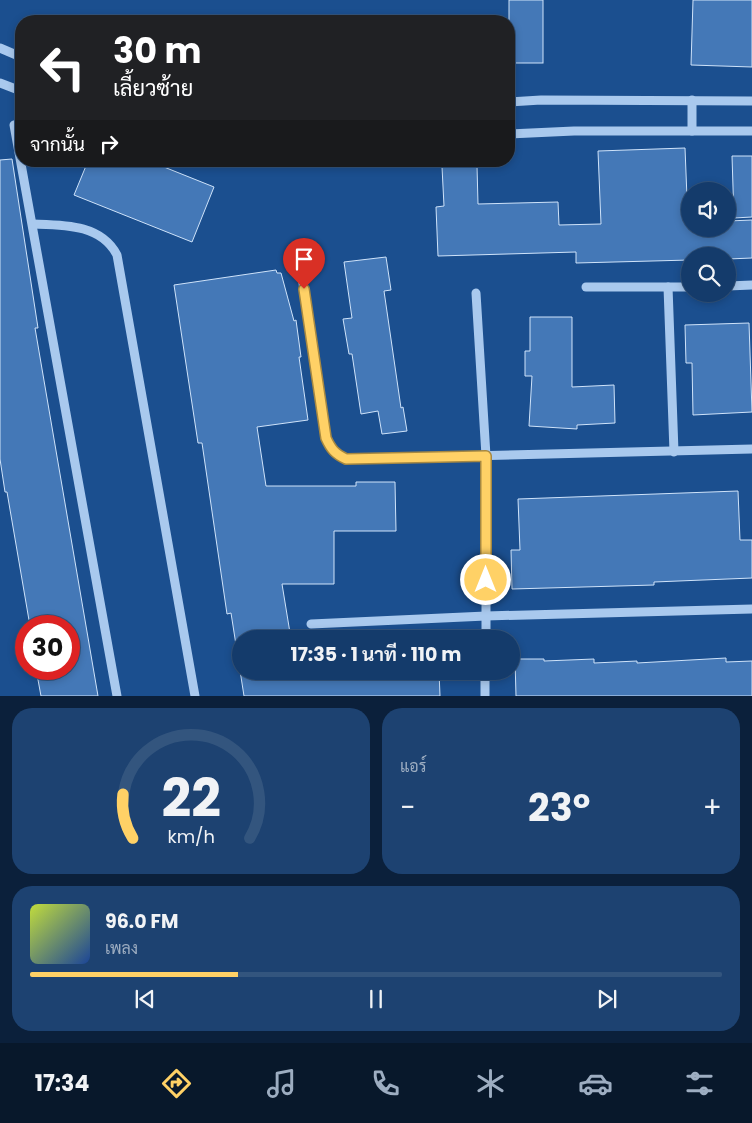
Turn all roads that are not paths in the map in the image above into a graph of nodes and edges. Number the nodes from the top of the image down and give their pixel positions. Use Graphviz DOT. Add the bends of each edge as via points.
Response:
graph roads {
  1 [pos="0,48"];
  2 [pos="15,54"];
  3 [pos="0,83"];
  4 [pos="15,89"];
  5 [pos="692,100"];
  6 [pos="752,101"];
  7 [pos="515,102"];
  8 [pos="14,125"];
  9 [pos="15,130"];
  10 [pos="692,131"];
  11 [pos="752,131"];
  12 [pos="515,134"];
  13 [pos="22,167"];
  14 [pos="33,224"];
  15 [pos="302,270"];
  16 [pos="752,285"];
  17 [pos="736,286"];
  18 [pos="586,287"];
  19 [pos="668,287"];
  20 [pos="681,287"];
  21 [pos="476,294"];
  22 [pos="752,449"];
  23 [pos="674,452"];
  24 [pos="486,456"];
  25 [pos="752,609"];
  26 [pos="486,616"];
  27 [pos="311,624"];
  28 [pos="486,630"];
  29 [pos="485,680"];
  30 [pos="117,696"];
  31 [pos="195,696"];
  32 [pos="485,696"];
  1 -- 2 [label="street"];
  3 -- 4 [label="street"];
  5 -- 6 [label="street"];
  5 -- 7 [label="street"];
  5 -- 10 [label="street"];
  8 -- 9 [label="street"];
  10 -- 11 [label="street"];
  10 -- 12 [label="street"];
  13 -- 14 [label="street"];
  14 -- 30 [label="street"];
  14 -- 31 [label="street" via="66,225 98,234 112,245 117,255"];
  15 -- 24 [label="street" via="326,438 331,449 346,459"];
  16 -- 17 [label="street"];
  18 -- 19 [label="street"];
  19 -- 20 [label="street"];
  19 -- 23 [label="street"];
  21 -- 24 [label="street"];
  22 -- 23 [label="street"];
  23 -- 24 [label="street"];
  24 -- 26 [label="street"];
  25 -- 26 [label="street"];
  26 -- 27 [label="street"];
  26 -- 28 [label="street"];
  29 -- 32 [label="street"];
}
